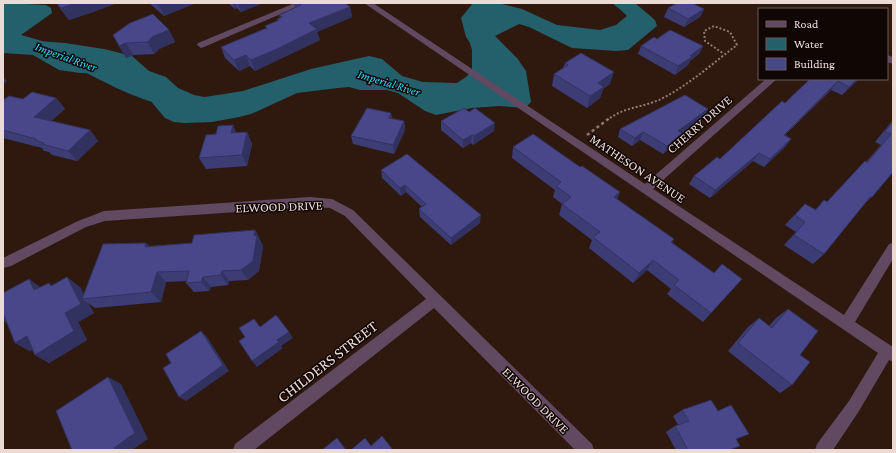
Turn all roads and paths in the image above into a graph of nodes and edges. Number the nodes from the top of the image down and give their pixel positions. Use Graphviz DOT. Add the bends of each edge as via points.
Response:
graph roads {
  1 [pos="302,3"];
  2 [pos="368,3"];
  3 [pos="201,45"];
  4 [pos="724,54"];
  5 [pos="771,80"];
  6 [pos="575,143"];
  7 [pos="645,190"];
  8 [pos="893,248"];
  9 [pos="3,263"];
  10 [pos="434,300"];
  11 [pos="846,324"];
  12 [pos="890,353"];
  13 [pos="241,450"];
  14 [pos="586,450"];
  15 [pos="823,450"];
  1 -- 3 [label="street"];
  2 -- 6 [label="street, MATHESON AVENUE"];
  4 -- 4 [label="path" via="737,45 730,32 714,26 704,31 705,41"];
  4 -- 6 [label="path" via="690,81 661,98 618,112"];
  5 -- 7 [label="street, CHERRY DRIVE"];
  6 -- 7 [label="street, MATHESON AVENUE"];
  7 -- 11 [label="street, MATHESON AVENUE"];
  8 -- 11 [label="street"];
  9 -- 10 [label="street, ELWOOD DRIVE" via="82,224 104,216 332,204 350,213"];
  10 -- 13 [label="street, CHILDERS STREET"];
  10 -- 14 [label="street, ELWOOD DRIVE"];
  11 -- 12 [label="street, MATHESON AVENUE"];
  12 -- 15 [label="street"];
}
